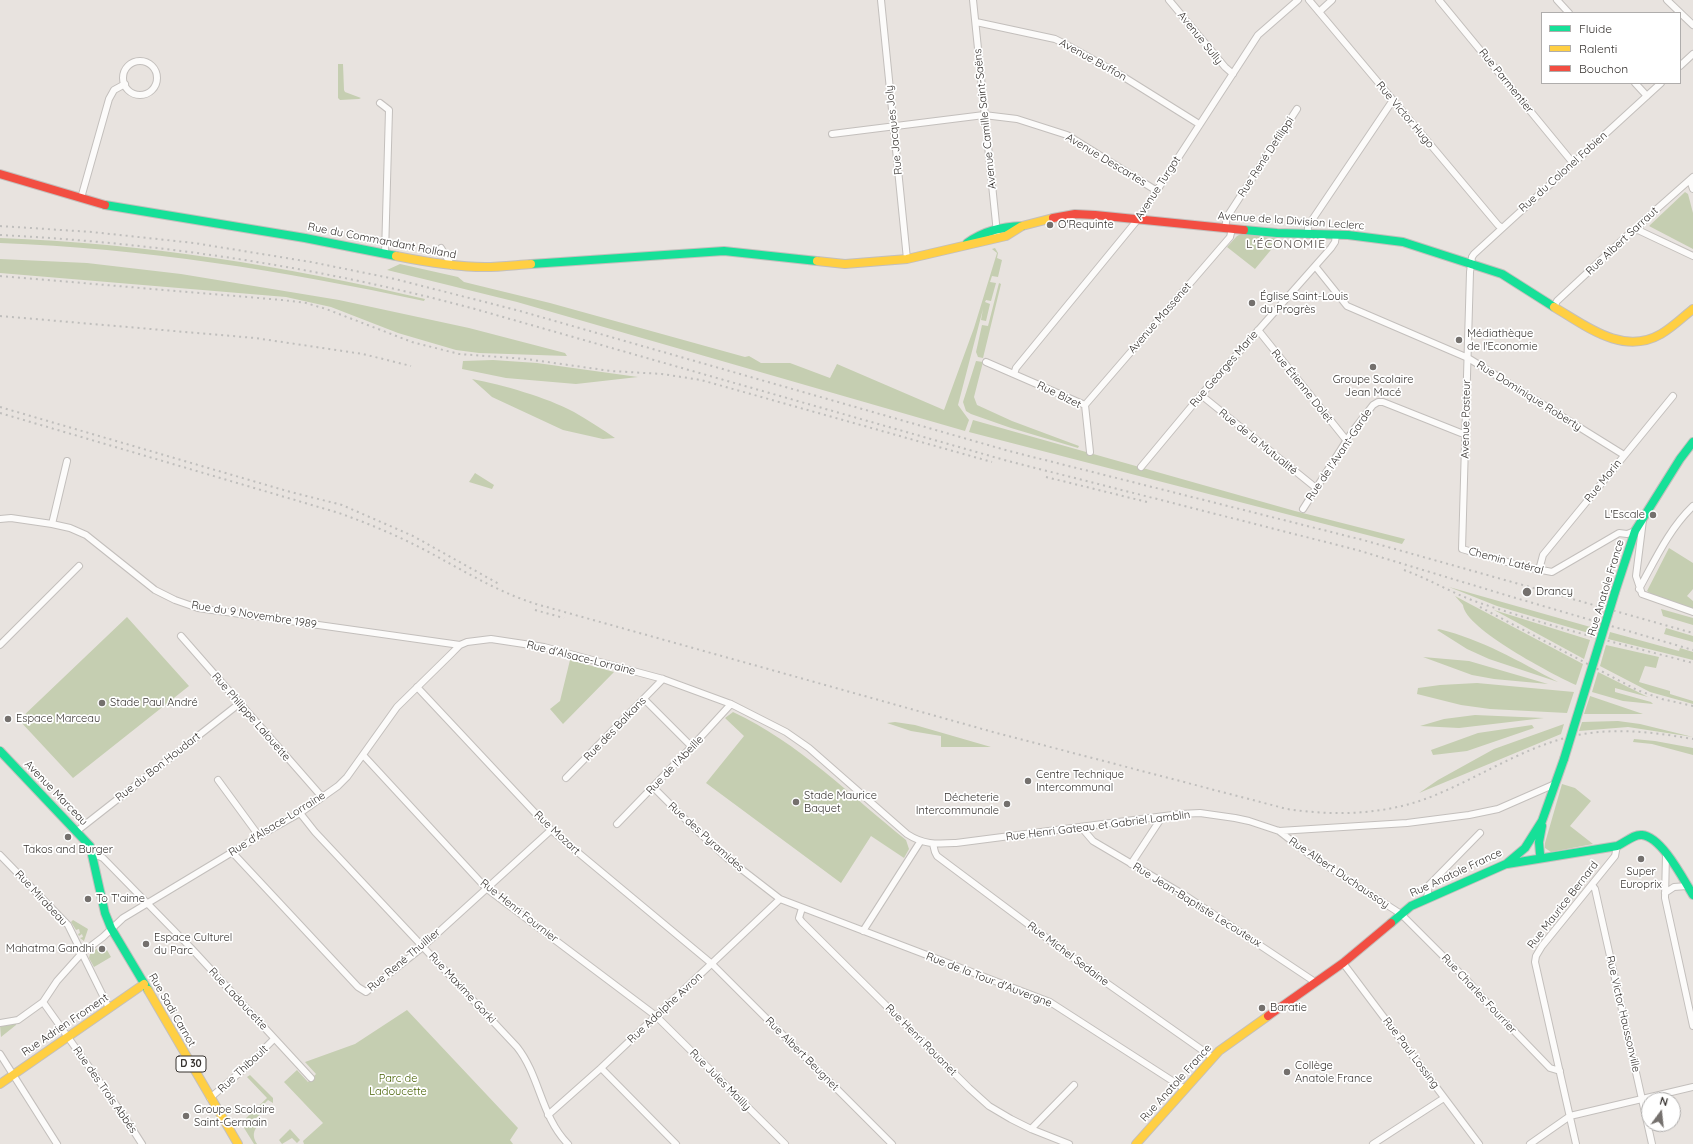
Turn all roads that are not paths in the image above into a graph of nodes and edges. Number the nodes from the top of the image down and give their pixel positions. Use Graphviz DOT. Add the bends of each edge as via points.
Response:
graph roads {
  1 [pos="881,0"];
  2 [pos="973,0"];
  3 [pos="1169,0"];
  4 [pos="1298,0"];
  5 [pos="1309,0"];
  6 [pos="1332,0"];
  7 [pos="1439,0"];
  8 [pos="1557,0"];
  9 [pos="1667,0"];
  10 [pos="1319,12"];
  11 [pos="1568,12"];
  12 [pos="1679,12"];
  13 [pos="1681,13"];
  14 [pos="976,22"];
  15 [pos="1693,25"];
  16 [pos="1693,54"];
  17 [pos="1681,65"];
  18 [pos="1233,74"];
  19 [pos="124,84"];
  20 [pos="1636,84"];
  21 [pos="1660,84"];
  22 [pos="1647,96"];
  23 [pos="1393,100"];
  24 [pos="380,103"];
  25 [pos="1297,108"];
  26 [pos="984,115"];
  27 [pos="1200,124"];
  28 [pos="894,125"];
  29 [pos="832,134"];
  30 [pos="1573,163"];
  31 [pos="0,174"];
  32 [pos="1691,179"];
  33 [pos="1693,189"];
  34 [pos="1157,191"];
  35 [pos="81,198"];
  36 [pos="1139,218"];
  37 [pos="1022,226"];
  38 [pos="996,228"];
  39 [pos="1228,228"];
  40 [pos="1502,228"];
  41 [pos="1638,230"];
  42 [pos="1308,234"];
  43 [pos="1336,235"];
  44 [pos="997,238"];
  45 [pos="967,244"];
  46 [pos="441,248"];
  47 [pos="385,254"];
  48 [pos="1693,256"];
  49 [pos="907,259"];
  50 [pos="813,261"];
  51 [pos="1471,264"];
  52 [pos="452,266"];
  53 [pos="1315,266"];
  54 [pos="1554,307"];
  55 [pos="1693,309"];
  56 [pos="1258,330"];
  57 [pos="1468,358"];
  58 [pos="986,362"];
  59 [pos="1014,374"];
  60 [pos="1201,395"];
  61 [pos="1673,396"];
  62 [pos="1085,405"];
  63 [pos="1466,433"];
  64 [pos="1347,441"];
  65 [pos="1693,442"];
  66 [pos="1090,452"];
  67 [pos="1624,454"];
  68 [pos="67,461"];
  69 [pos="1141,467"];
  70 [pos="1316,488"];
  71 [pos="1693,506"];
  72 [pos="1303,510"];
  73 [pos="0,519"];
  74 [pos="1643,519"];
  75 [pos="52,524"];
  76 [pos="1636,531"];
  77 [pos="1462,549"];
  78 [pos="78,566"];
  79 [pos="1539,570"];
  80 [pos="1639,589"];
  81 [pos="1693,612"];
  82 [pos="181,636"];
  83 [pos="0,645"];
  84 [pos="460,645"];
  85 [pos="663,679"];
  86 [pos="417,687"];
  87 [pos="644,700"];
  88 [pos="240,703"];
  89 [pos="731,704"];
  90 [pos="692,746"];
  91 [pos="0,750"];
  92 [pos="363,755"];
  93 [pos="566,778"];
  94 [pos="218,780"];
  95 [pos="1555,784"];
  96 [pos="653,787"];
  97 [pos="322,797"];
  98 [pos="300,813"];
  99 [pos="1162,817"];
  100 [pos="1542,821"];
  101 [pos="617,824"];
  102 [pos="1081,827"];
  103 [pos="550,830"];
  104 [pos="77,831"];
  105 [pos="1279,832"];
  106 [pos="1480,833"];
  107 [pos="259,836"];
  108 [pos="920,842"];
  109 [pos="933,844"];
  110 [pos="1617,846"];
  111 [pos="1525,848"];
  112 [pos="232,852"];
  113 [pos="92,853"];
  114 [pos="1666,854"];
  115 [pos="0,855"];
  116 [pos="1543,856"];
  117 [pos="1527,861"];
  118 [pos="1131,864"];
  119 [pos="1506,864"];
  120 [pos="1592,885"];
  121 [pos="1687,886"];
  122 [pos="486,888"];
  123 [pos="1665,893"];
  124 [pos="1693,895"];
  125 [pos="1427,898"];
  126 [pos="780,899"];
  127 [pos="147,903"];
  128 [pos="802,908"];
  129 [pos="1401,914"];
  130 [pos="111,928"];
  131 [pos="863,931"];
  132 [pos="422,946"];
  133 [pos="82,953"];
  134 [pos="1343,963"];
  135 [pos="712,964"];
  136 [pos="1315,982"];
  137 [pos="144,984"];
  138 [pos="43,1002"];
  139 [pos="109,1008"];
  140 [pos="656,1016"];
  141 [pos="0,1023"];
  142 [pos="1693,1026"];
  143 [pos="67,1036"];
  144 [pos="274,1039"];
  145 [pos="0,1054"];
  146 [pos="1212,1057"];
  147 [pos="601,1068"];
  148 [pos="1560,1071"];
  149 [pos="13,1074"];
  150 [pos="311,1078"];
  151 [pos="0,1084"];
  152 [pos="1074,1085"];
  153 [pos="1693,1087"];
  154 [pos="1185,1089"];
  155 [pos="1672,1092"];
  156 [pos="1641,1095"];
  157 [pos="210,1098"];
  158 [pos="1444,1098"];
  159 [pos="1641,1099"];
  160 [pos="548,1115"];
  161 [pos="1570,1116"];
  162 [pos="1031,1129"];
  163 [pos="1649,1132"];
  164 [pos="57,1144"];
  165 [pos="142,1144"];
  166 [pos="238,1144"];
  167 [pos="568,1144"];
  168 [pos="676,1144"];
  169 [pos="785,1144"];
  170 [pos="892,1144"];
  171 [pos="1069,1144"];
  172 [pos="1136,1144"];
  173 [pos="1373,1144"];
  174 [pos="1478,1144"];
  175 [pos="1530,1144"];
  176 [pos="1576,1144"];
  177 [pos="1652,1144"];
  1 -- 28 [label="street, Rue Jacques Joly"];
  2 -- 14 [label="street, Avenue Camille Saint-Saëns"];
  3 -- 18 [label="street, Avenue Sully" via="1225,68"];
  4 -- 18 [label="street, Avenue Turgot" via="1258,35"];
  5 -- 10 [label="street, Rue Victor Hugo"];
  6 -- 10 [label="street"];
  7 -- 30 [label="street, Rue Parmentier"];
  8 -- 11 [label="street"];
  9 -- 12 [label="street"];
  10 -- 23 [label="street, Rue Victor Hugo"];
  13 -- 15 [label="street"];
  14 -- 26 [label="street, Avenue Camille Saint-Saëns"];
  14 -- 27 [label="street, Avenue Buffon" via="1055,39 1119,74"];
  16 -- 17 [label="street"];
  18 -- 27 [label="street, Avenue Turgot"];
  19 -- 19 [label="street" via="135,94 148,94 156,84 156,72 147,63 134,63 124,72"];
  19 -- 35 [label="street" via="114,90 109,99"];
  20 -- 22 [label="street"];
  21 -- 22 [label="street, Rue du Colonel Fabien"];
  22 -- 30 [label="street, Rue du Colonel Fabien"];
  23 -- 40 [label="street, Rue Victor Hugo"];
  23 -- 42 [label="street" via="1308,226"];
  24 -- 47 [label="street" via="389,110"];
  25 -- 39 [label="street, Rue René Defilippi" via="1227,217"];
  26 -- 28 [label="street, Avenue Descartes"];
  26 -- 34 [label="street, Avenue Descartes" via="1017,119 1067,135"];
  26 -- 38 [label="street, Avenue Camille Saint-Saëns"];
  27 -- 34 [label="street, Avenue Turgot"];
  28 -- 29 [label="street, Avenue Descartes"];
  28 -- 49 [label="street, Rue Jacques Joly"];
  30 -- 40 [label="street, Rue du Colonel Fabien"];
  31 -- 35 [label="street, Rue du Commandant Rolland"];
  32 -- 33 [label="street"];
  32 -- 41 [label="street, Rue Albert Sarraut" via="1641,223"];
  34 -- 36 [label="street, Avenue Turgot"];
  35 -- 47 [label="street, Rue du Commandant Rolland" via="101,204"];
  36 -- 37 [label="street, Avenue de la Division Leclerc" via="1075,214"];
  36 -- 39 [label="street, Avenue de la Division Leclerc"];
  36 -- 59 [label="street, Avenue Turgot" via="1016,368"];
  37 -- 38 [label="street"];
  37 -- 44 [label="street, Avenue de la Division Leclerc" via="1006,236"];
  38 -- 44 [label="street, Avenue Camille Saint-Saëns"];
  38 -- 45 [label="street" via="977,235"];
  39 -- 42 [label="street, Avenue de la Division Leclerc"];
  39 -- 62 [label="street, Avenue Massenet" via="1230,237"];
  40 -- 51 [label="street, Rue du Colonel Fabien" via="1472,257"];
  41 -- 48 [label="street"];
  41 -- 54 [label="street, Rue Albert Sarraut" via="1632,231 1557,301"];
  42 -- 43 [label="street, Avenue de la Division Leclerc"];
  43 -- 51 [label="street, Avenue de la Division Leclerc" via="1402,242"];
  43 -- 53 [label="street, Rue Georges Marie" via="1336,242"];
  44 -- 45 [label="street, Avenue de la Division Leclerc"];
  45 -- 49 [label="street, Avenue de la Division Leclerc"];
  46 -- 52 [label="street"];
  47 -- 52 [label="street, Rue du Commandant Rolland"];
  49 -- 50 [label="street, Avenue de la Division Leclerc" via="845,264"];
  50 -- 52 [label="street, Rue du Commandant Rolland" via="724,251 486,267"];
  51 -- 54 [label="street, Avenue de la Division Leclerc" via="1508,277"];
  51 -- 57 [label="street, Avenue Pasteur"];
  53 -- 56 [label="street, Rue Georges Marie"];
  53 -- 57 [label="street, Rue Dominique Roberty" via="1347,306"];
  54 -- 55 [label="street, Avenue de la Division Leclerc" via="1603,337 1626,341 1642,340 1660,334"];
  56 -- 60 [label="street, Rue Georges Marie"];
  56 -- 64 [label="street, Rue Étienne Dolet"];
  57 -- 63 [label="street, Avenue Pasteur"];
  57 -- 67 [label="street, Rue Dominique Roberty"];
  58 -- 59 [label="street, Rue Bizet"];
  59 -- 62 [label="street, Rue Bizet"];
  60 -- 69 [label="street, Rue Georges Marie"];
  60 -- 70 [label="street, Rue de la Mutualité"];
  61 -- 67 [label="street, Rue Morin"];
  62 -- 66 [label="street, Rue Bizet"];
  63 -- 64 [label="street, Rue de l'Avant-Garde" via="1378,402 1372,405"];
  63 -- 77 [label="street, Avenue Pasteur"];
  64 -- 70 [label="street, Rue de l'Avant-Garde"];
  65 -- 74 [label="street, Rue Anatole France"];
  67 -- 79 [label="street, Rue Morin" via="1543,555"];
  68 -- 75 [label="street"];
  70 -- 72 [label="street, Rue de l'Avant-Garde"];
  71 -- 80 [label="street" via="1665,541"];
  73 -- 75 [label="street, Rue du 9 Novembre 1989" via="11,518"];
  74 -- 76 [label="street, Rue Anatole France"];
  74 -- 80 [label="street" via="1636,576"];
  75 -- 84 [label="street, Rue du 9 Novembre 1989" via="86,535 155,590 198,608"];
  76 -- 79 [label="street, Chemin Latéral" via="1618,533 1552,572"];
  76 -- 95 [label="street, Rue Anatole France, bridge"];
  77 -- 79 [label="street, Chemin Latéral"];
  78 -- 83 [label="street"];
  80 -- 81 [label="street" via="1646,597"];
  82 -- 88 [label="street, Rue Philippe Lalouette"];
  84 -- 85 [label="street, Rue d'Alsace-Lorraine" via="482,639 518,642"];
  84 -- 86 [label="street, Rue d'Alsace-Lorraine"];
  85 -- 87 [label="street, Rue des Balkans"];
  85 -- 89 [label="street, Rue d'Alsace-Lorraine"];
  86 -- 92 [label="street, Rue d'Alsace-Lorraine" via="398,707"];
  86 -- 103 [label="street, Rue Mozart"];
  87 -- 90 [label="street"];
  87 -- 93 [label="street, Rue des Balkans"];
  88 -- 97 [label="street, Rue Philippe Lalouette"];
  88 -- 104 [label="street, Rue du Bon Houdart"];
  89 -- 90 [label="street, Rue de l'Abeille"];
  89 -- 108 [label="street, Rue d'Alsace-Lorraine" via="786,732 809,748 907,834"];
  90 -- 96 [label="street, Rue de l'Abeille"];
  91 -- 104 [label="street, Avenue Marceau / D 30"];
  92 -- 97 [label="street, Rue d'Alsace-Lorraine" via="344,781"];
  92 -- 122 [label="street, Rue Henri Fournier"];
  94 -- 107 [label="street"];
  95 -- 100 [label="street, Rue Anatole France"];
  95 -- 105 [label="street, Rue Henri Gateau et Gabriel Lamblin" via="1498,809 1468,815 1407,823"];
  96 -- 101 [label="street, Rue de l'Abeille"];
  96 -- 126 [label="street, Rue des Pyramides" via="726,858"];
  97 -- 98 [label="street, Rue d'Alsace-Lorraine"];
  98 -- 107 [label="street, Rue d'Alsace-Lorraine"];
  98 -- 132 [label="street, Rue Maxime Gorki"];
  99 -- 102 [label="street, Rue Henri Gateau et Gabriel Lamblin"];
  99 -- 105 [label="street, Rue Henri Gateau et Gabriel Lamblin" via="1200,813 1219,815 1248,821"];
  99 -- 118 [label="street"];
  100 -- 111 [label="street, Rue Anatole France"];
  100 -- 116 [label="street" via="1539,842"];
  102 -- 109 [label="street, Rue Henri Gateau et Gabriel Lamblin"];
  102 -- 118 [label="street, Rue Jean-Baptiste Lecouteux" via="1093,841"];
  103 -- 122 [label="street, Rue René Thuillier"];
  103 -- 135 [label="street, Rue Mozart"];
  104 -- 113 [label="street, Avenue Marceau / D 30" via="87,842"];
  105 -- 129 [label="street, Rue Albert Duchaussoy"];
  106 -- 125 [label="street" via="1429,885"];
  107 -- 112 [label="street, Rue d'Alsace-Lorraine"];
  108 -- 109 [label="street, Rue Henri Gateau et Gabriel Lamblin"];
  108 -- 131 [label="street"];
  109 -- 146 [label="street, Rue Michel Sedaine" via="937,856 1108,984"];
  110 -- 114 [label="street" via="1642,835 1655,840"];
  110 -- 116 [label="street, Rue Maurice Bernard"];
  110 -- 120 [label="street, Rue Maurice Bernard" via="1615,856"];
  111 -- 116 [label="street"];
  111 -- 117 [label="street" via="1524,855"];
  111 -- 119 [label="street, Rue Anatole France"];
  112 -- 127 [label="street, Rue d'Alsace-Lorraine"];
  112 -- 132 [label="street, Rue René Thuillier" via="363,992 369,991"];
  113 -- 127 [label="street, Rue Ladoucette" via="103,858"];
  113 -- 130 [label="street, D 30" via="105,913"];
  114 -- 121 [label="street"];
  114 -- 123 [label="street"];
  115 -- 133 [label="street, Rue Mirabeau" via="68,925"];
  116 -- 117 [label="street, Rue Maurice Bernard"];
  117 -- 119 [label="street, Rue Maurice Bernard"];
  118 -- 136 [label="street, Rue Jean-Baptiste Lecouteux" via="1186,896"];
  119 -- 125 [label="street, Rue Anatole France"];
  120 -- 148 [label="street, Rue Maurice Bernard" via="1536,956 1537,974"];
  120 -- 156 [label="street, Rue Victor Haussonville" via="1595,889"];
  121 -- 123 [label="street" via="1674,887"];
  121 -- 124 [label="street"];
  122 -- 132 [label="street, Rue René Thuillier"];
  122 -- 140 [label="street, Rue Henri Fournier"];
  123 -- 142 [label="street"];
  125 -- 129 [label="street, Rue Anatole France"];
  126 -- 128 [label="street, Rue des Pyramides"];
  126 -- 135 [label="street, Rue Adolphe Avron"];
  127 -- 130 [label="street, Rue d'Alsace-Lorraine"];
  127 -- 144 [label="street, Rue Ladoucette"];
  128 -- 131 [label="street, Rue de la Tour d'Auvergne"];
  128 -- 162 [label="street, Rue Henri Rouanet" via="799,918 802,922 969,1088 989,1106"];
  129 -- 134 [label="street, Rue Anatole France"];
  129 -- 148 [label="street, Rue Charles Fourrier" via="1550,1068"];
  130 -- 133 [label="street, Rue d'Alsace-Lorraine"];
  130 -- 137 [label="street, Rue Sadi Carnot / D 30"];
  131 -- 154 [label="street, Rue de la Tour d'Auvergne" via="1050,1002"];
  132 -- 160 [label="street, Rue Maxime Gorki" via="523,1055"];
  133 -- 138 [label="street, Rue d'Alsace-Lorraine" via="57,981"];
  133 -- 139 [label="street, Rue Mirabeau"];
  134 -- 136 [label="street, Rue Anatole France"];
  134 -- 158 [label="street, Rue Paul Lossing"];
  135 -- 140 [label="street, Rue Adolphe Avron"];
  135 -- 170 [label="street, Rue Albert Beugnet"];
  136 -- 146 [label="street, Rue Anatole France"];
  137 -- 139 [label="street, Rue Adrien Froment"];
  137 -- 157 [label="street, Rue Sadi Carnot / D 30"];
  138 -- 141 [label="street" via="18,1020"];
  138 -- 143 [label="street, Rue des Trois Abbés"];
  139 -- 143 [label="street, Rue Adrien Froment"];
  140 -- 147 [label="street, Rue Adolphe Avron"];
  140 -- 169 [label="street, Rue Jules Mailly"];
  143 -- 149 [label="street, Rue Adrien Froment"];
  143 -- 165 [label="street, Rue des Trois Abbés"];
  144 -- 150 [label="street, Rue Ladoucette"];
  144 -- 157 [label="street, Rue Thibault"];
  145 -- 149 [label="street"];
  146 -- 154 [label="street, Rue Anatole France"];
  147 -- 160 [label="street, Rue Adolphe Avron"];
  147 -- 168 [label="street"];
  148 -- 161 [label="street, Rue Maurice Bernard"];
  149 -- 151 [label="street, Rue Adrien Froment"];
  149 -- 164 [label="street"];
  152 -- 162 [label="street"];
  153 -- 155 [label="street"];
  154 -- 172 [label="street, Rue Anatole France"];
  157 -- 166 [label="street, Rue Sadi Carnot / D 30"];
  158 -- 173 [label="street"];
  158 -- 174 [label="street, Rue Paul Lossing"];
  159 -- 161 [label="street"];
  160 -- 167 [label="street, Rue Maxime Gorki"];
  161 -- 175 [label="street"];
  161 -- 176 [label="street, Rue Maurice Bernard"];
  162 -- 171 [label="street, Rue Henri Rouanet"];
  163 -- 177 [label="street, Rue Victor Haussonville"];
}
